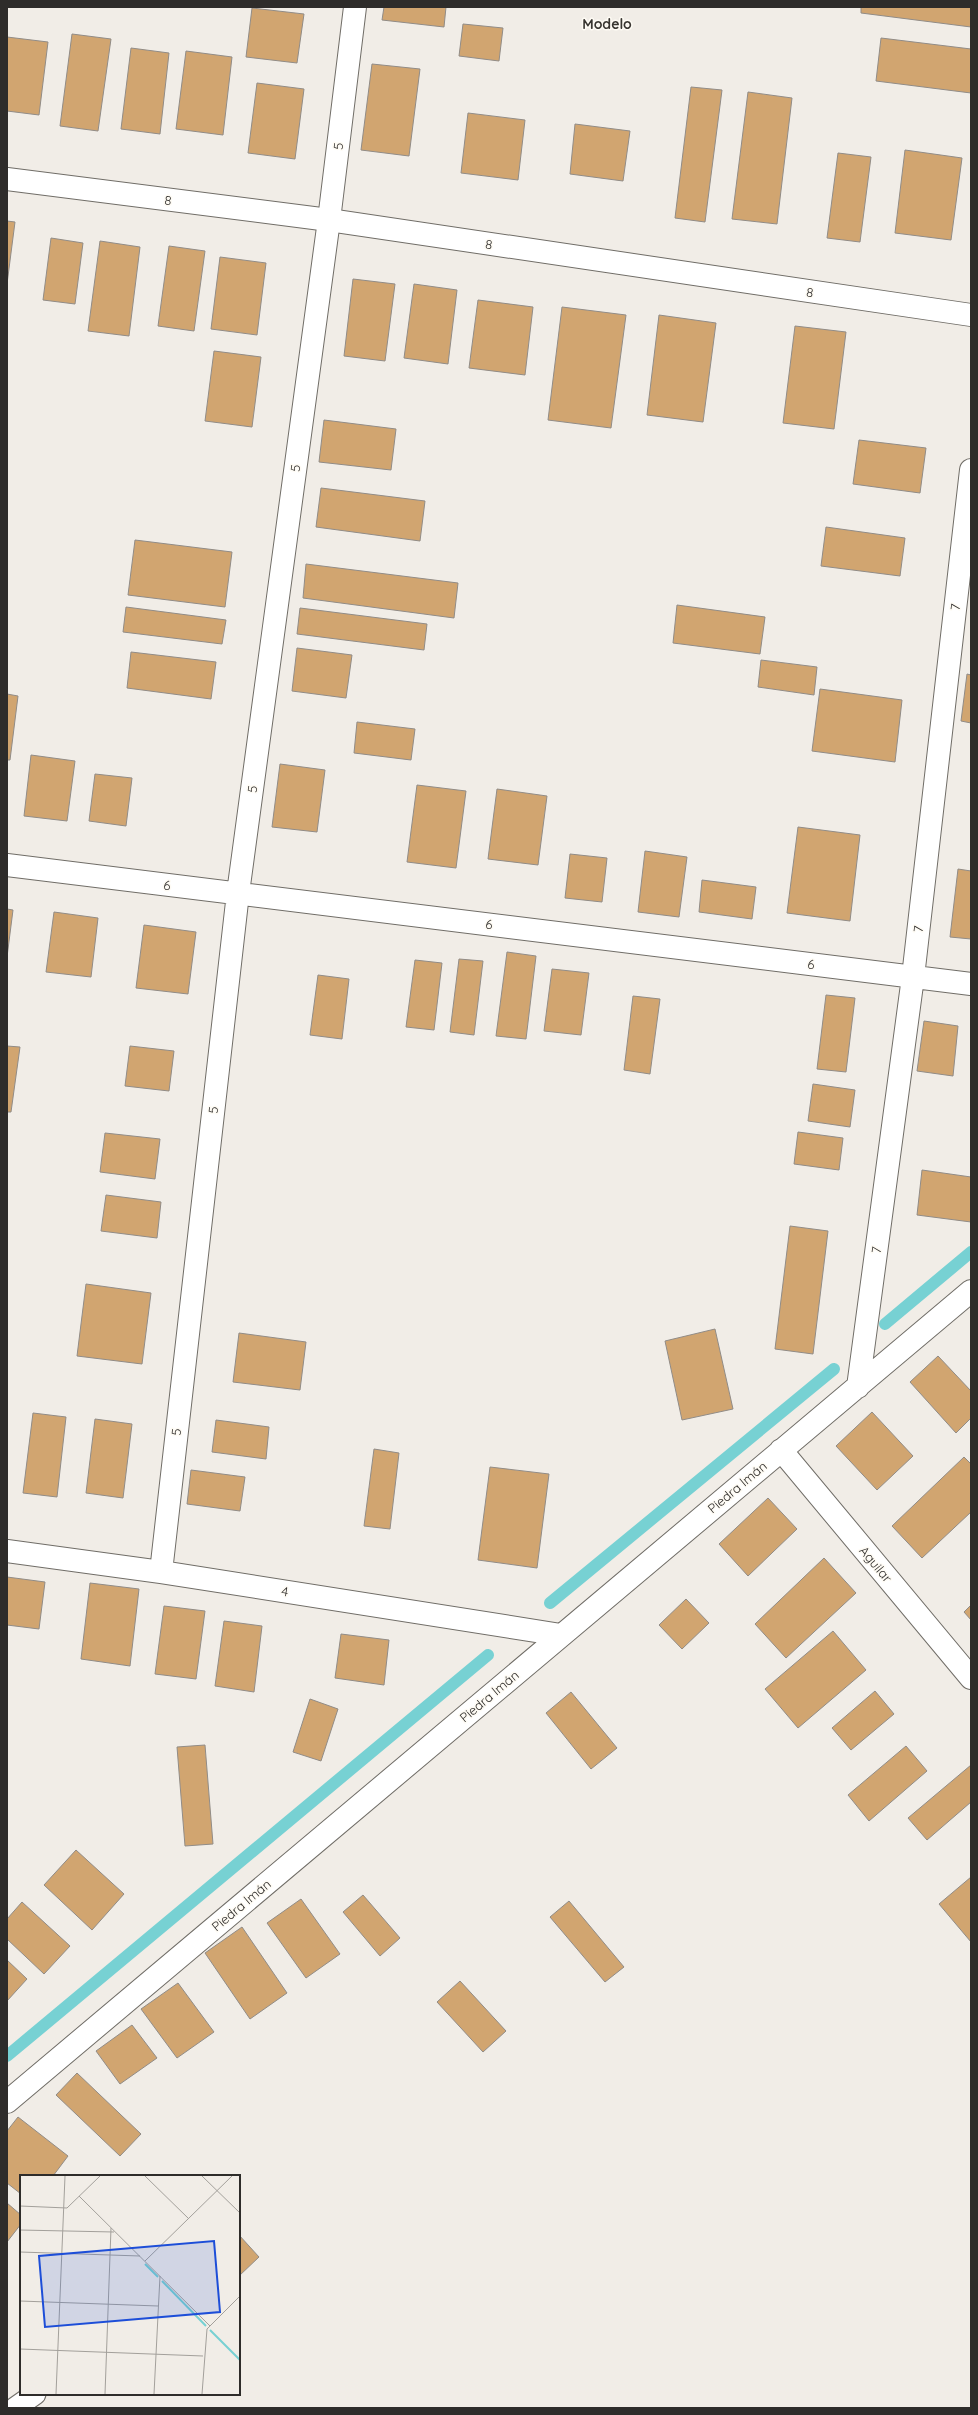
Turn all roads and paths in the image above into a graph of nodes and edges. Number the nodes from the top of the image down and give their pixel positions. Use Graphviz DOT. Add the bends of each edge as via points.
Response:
graph roads {
  1 [pos="355,7"];
  2 [pos="7,179"];
  3 [pos="329,220"];
  4 [pos="971,315"];
  5 [pos="971,470"];
  6 [pos="7,865"];
  7 [pos="238,893"];
  8 [pos="913,977"];
  9 [pos="971,984"];
  10 [pos="971,1291"];
  11 [pos="858,1387"];
  12 [pos="782,1450"];
  13 [pos="7,1552"];
  14 [pos="161,1572"];
  15 [pos="561,1635"];
  16 [pos="971,1678"];
  17 [pos="7,2102"];
  18 [pos="34,2395"];
  19 [pos="15,2408"];
  1 -- 3 [label="street, 5"];
  2 -- 3 [label="street, 8"];
  3 -- 4 [label="street, 8"];
  3 -- 7 [label="street, 5"];
  5 -- 8 [label="street, 7"];
  6 -- 7 [label="street, 6"];
  7 -- 8 [label="street, 6"];
  7 -- 14 [label="street, 5"];
  8 -- 9 [label="street, 6"];
  8 -- 11 [label="street, 7"];
  10 -- 11 [label="street, Piedra lmán"];
  11 -- 12 [label="street, Piedra lmán"];
  12 -- 15 [label="street, Piedra lmán"];
  12 -- 16 [label="street, Aguilar"];
  13 -- 14 [label="street, 4"];
  14 -- 15 [label="street, 4"];
  15 -- 17 [label="street, Piedra lmán"];
  18 -- 19 [label="lane"];
}
